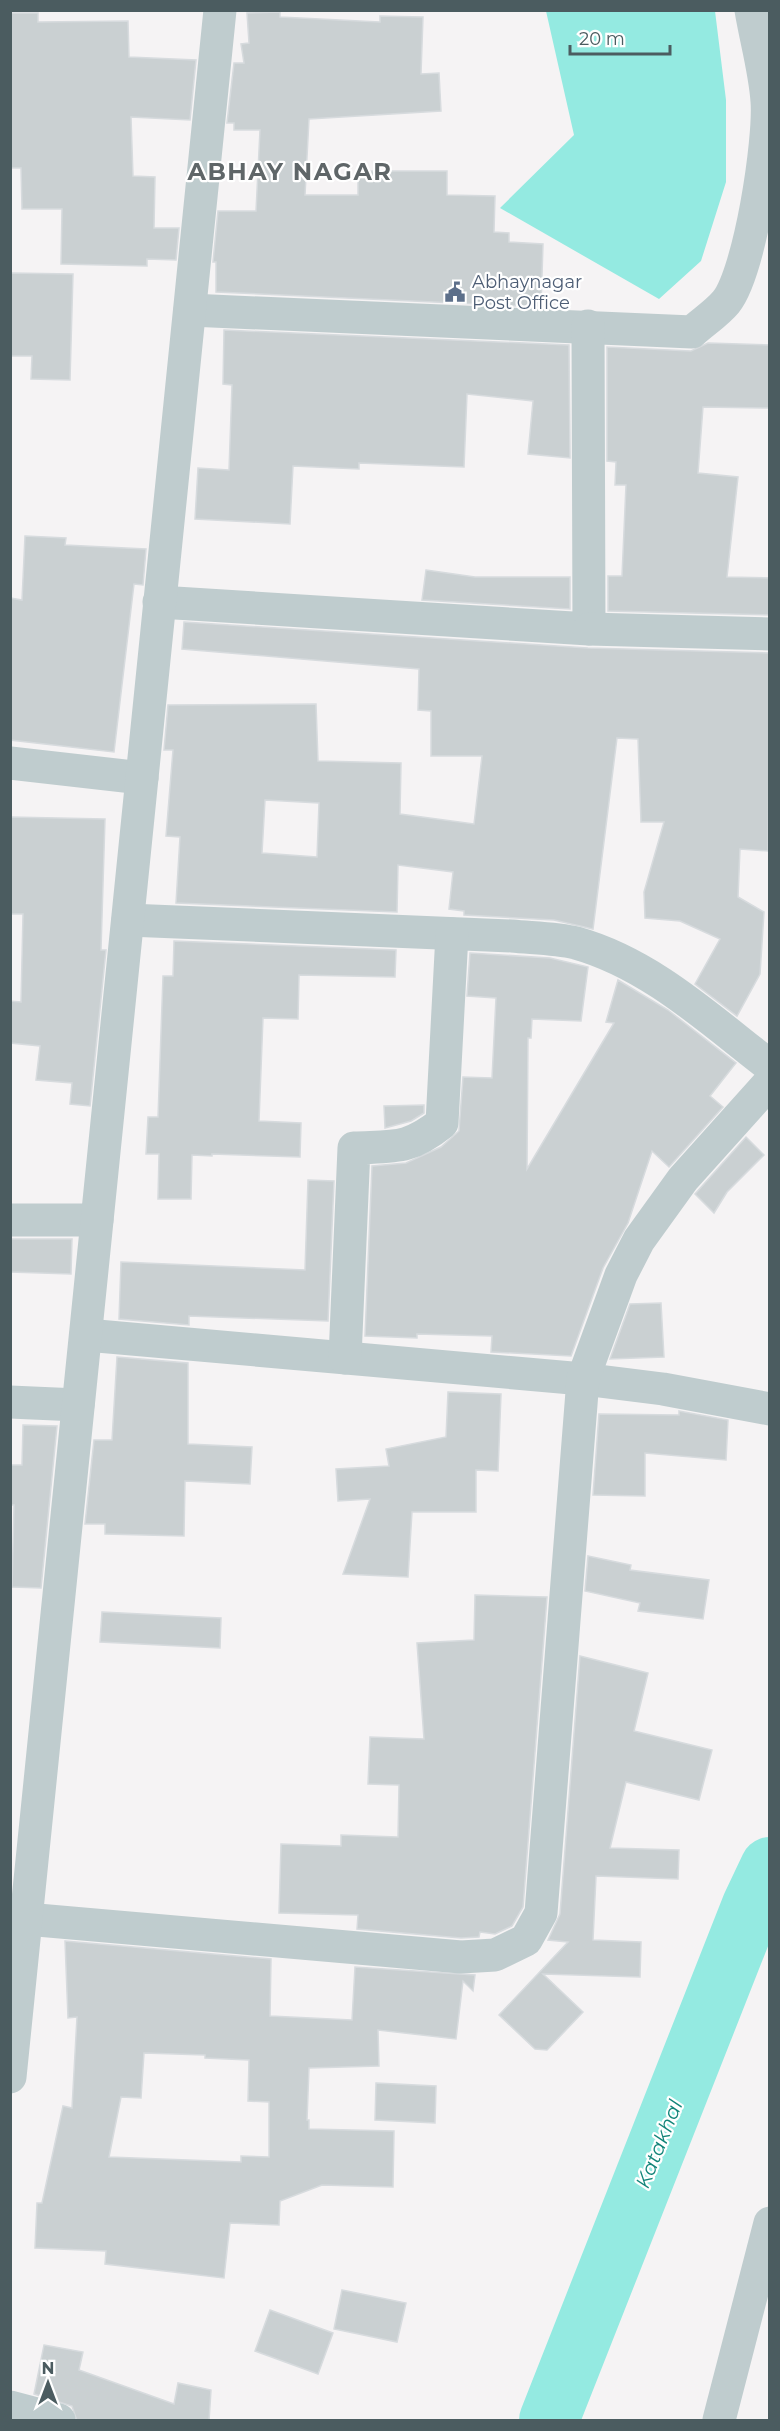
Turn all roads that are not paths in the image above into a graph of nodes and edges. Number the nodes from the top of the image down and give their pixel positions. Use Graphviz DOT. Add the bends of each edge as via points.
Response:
graph roads {
  1 [pos="220,10"];
  2 [pos="751,10"];
  3 [pos="190,310"];
  4 [pos="588,326"];
  5 [pos="159,602"];
  6 [pos="589,629"];
  7 [pos="770,634"];
  8 [pos="10,763"];
  9 [pos="142,778"];
  10 [pos="128,920"];
  11 [pos="452,934"];
  12 [pos="770,1066"];
  13 [pos="770,1082"];
  14 [pos="10,1220"];
  15 [pos="97,1220"];
  16 [pos="86,1335"];
  17 [pos="345,1358"];
  18 [pos="583,1379"];
  19 [pos="10,1402"];
  20 [pos="78,1404"];
  21 [pos="770,1409"];
  22 [pos="26,1919"];
  23 [pos="13,2038"];
  24 [pos="10,2077"];
  25 [pos="770,2223"];
  26 [pos="10,2407"];
  27 [pos="59,2421"];
  28 [pos="719,2421"];
  1 -- 3 [label="street"];
  2 -- 4 [label="street" via="767,101 766,147 744,259 727,301 692,332"];
  3 -- 4 [label="street"];
  3 -- 5 [label="street"];
  4 -- 6 [label="street"];
  5 -- 6 [label="street"];
  5 -- 9 [label="street"];
  6 -- 7 [label="street"];
  8 -- 9 [label="street"];
  9 -- 10 [label="street"];
  10 -- 11 [label="street"];
  10 -- 15 [label="street"];
  11 -- 12 [label="street" via="574,943 626,962 674,992"];
  11 -- 17 [label="street" via="442,1124 417,1142 354,1148"];
  13 -- 18 [label="street" via="683,1179 639,1240 621,1275"];
  14 -- 15 [label="street"];
  15 -- 16 [label="street"];
  16 -- 17 [label="street"];
  16 -- 20 [label="street"];
  17 -- 18 [label="street"];
  18 -- 21 [label="street"];
  18 -- 22 [label="street" via="541,1913 526,1940 495,1955 461,1957"];
  19 -- 20 [label="street"];
  20 -- 22 [label="street"];
  22 -- 23 [label="street"];
  23 -- 24 [label="street"];
  25 -- 28 [label="street"];
  26 -- 27 [label="street"];
}
